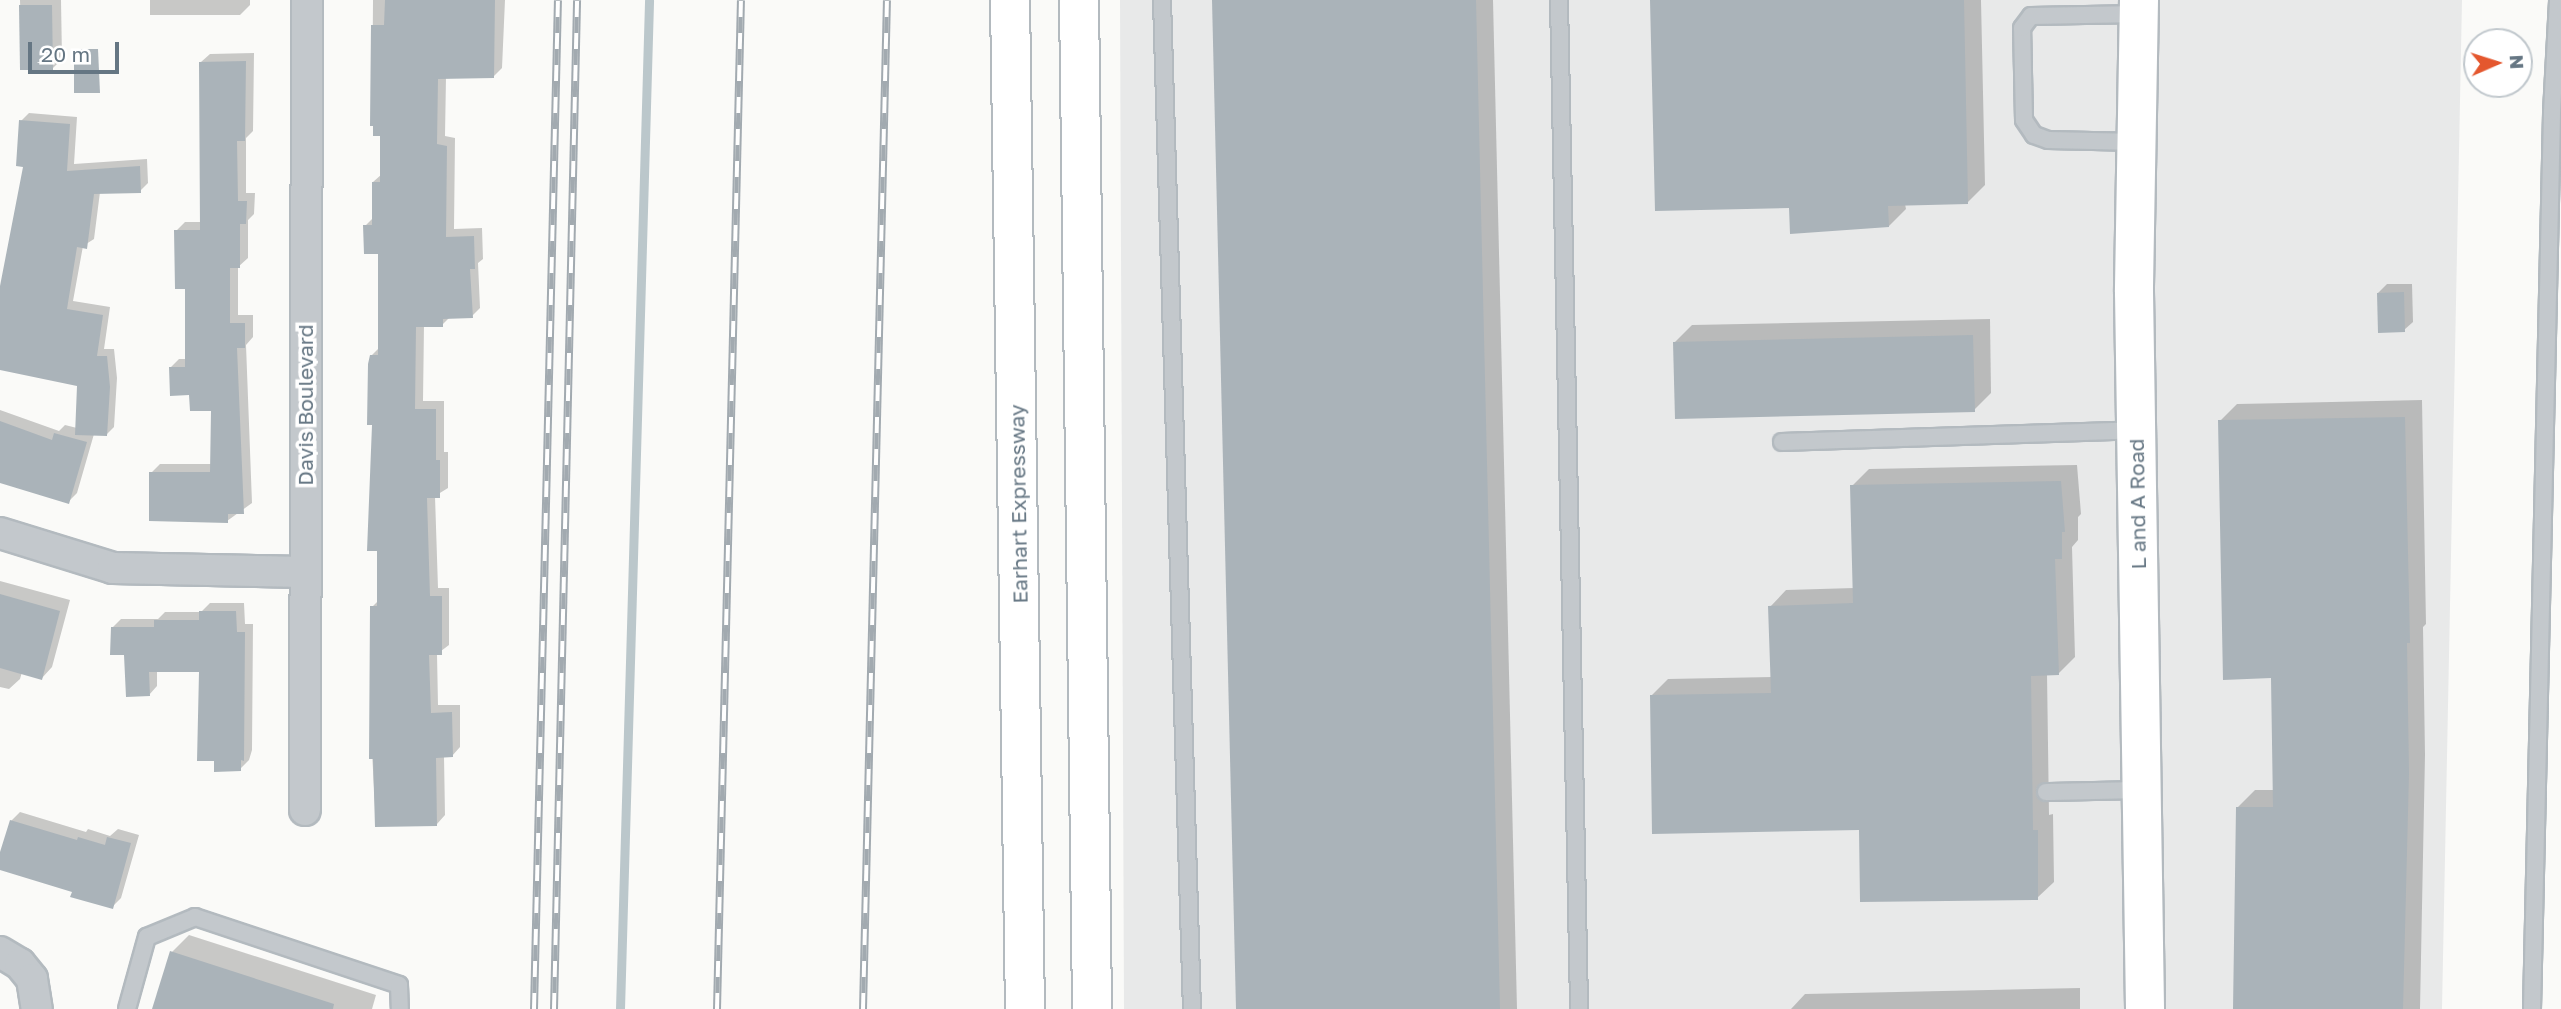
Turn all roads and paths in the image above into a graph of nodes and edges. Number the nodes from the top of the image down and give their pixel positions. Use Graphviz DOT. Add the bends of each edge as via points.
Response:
graph roads {
  1 [pos="307,0"];
  2 [pos="1010,0"];
  3 [pos="1079,0"];
  4 [pos="1162,0"];
  5 [pos="1559,0"];
  6 [pos="2558,0"];
  7 [pos="2139,7"];
  8 [pos="2137,142"];
  9 [pos="2136,430"];
  10 [pos="1782,442"];
  11 [pos="0,533"];
  12 [pos="304,572"];
  13 [pos="2142,790"];
  14 [pos="2046,792"];
  15 [pos="305,810"];
  16 [pos="0,952"];
  17 [pos="37,1009"];
  18 [pos="127,1009"];
  19 [pos="400,1009"];
  20 [pos="1025,1009"];
  21 [pos="1092,1009"];
  22 [pos="1192,1009"];
  23 [pos="1578,1009"];
  24 [pos="2145,1009"];
  25 [pos="2532,1009"];
  1 -- 12 [label="street, Davis Boulevard"];
  2 -- 20 [label="main road, Earhart Expressway"];
  3 -- 21 [label="main road"];
  4 -- 22 [label="lane"];
  5 -- 23 [label="lane"];
  6 -- 25 [label="lane"];
  7 -- 8 [label="main road, L and A Road"];
  7 -- 8 [label="lane" via="2031,16 2022,28 2024,120 2034,135 2048,140"];
  8 -- 9 [label="main road, L and A Road"];
  9 -- 10 [label="lane"];
  9 -- 13 [label="main road, L and A Road"];
  11 -- 12 [label="street" via="113,568"];
  12 -- 15 [label="street, Davis Boulevard"];
  13 -- 14 [label="lane"];
  13 -- 24 [label="main road, L and A Road"];
  16 -- 17 [label="street" via="20,964 32,979"];
  18 -- 19 [label="lane" via="147,937 195,917 399,985"];
}
